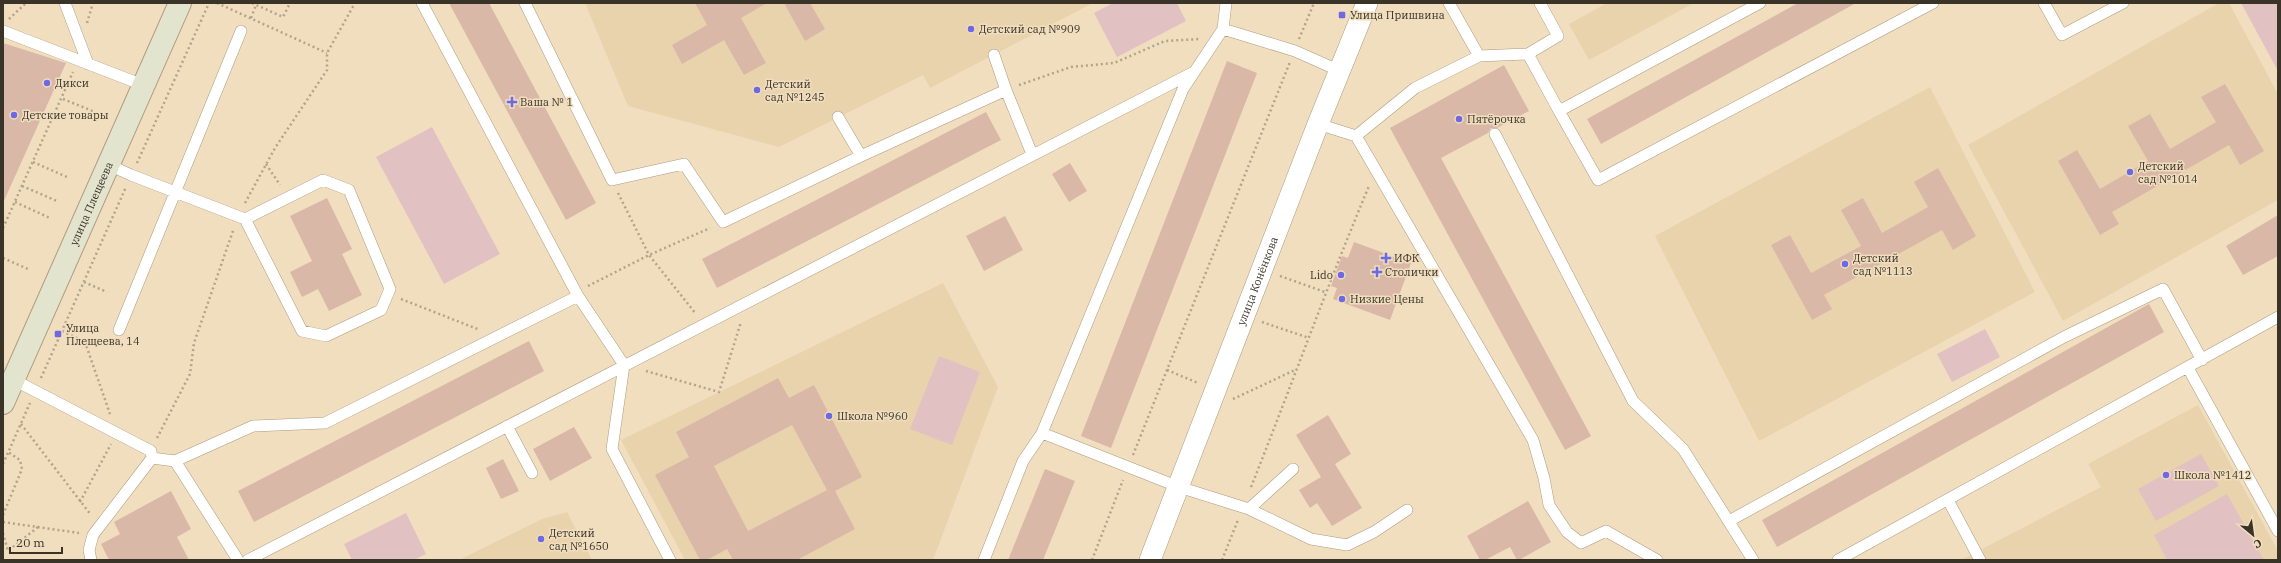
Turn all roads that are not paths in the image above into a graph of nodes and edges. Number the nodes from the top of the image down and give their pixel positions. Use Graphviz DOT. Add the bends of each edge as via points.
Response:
graph roads {
  1 [pos="65,3"];
  2 [pos="180,3"];
  3 [pos="422,3"];
  4 [pos="524,3"];
  5 [pos="1226,3"];
  6 [pos="1367,3"];
  7 [pos="1449,3"];
  8 [pos="1540,3"];
  9 [pos="1760,3"];
  10 [pos="1933,3"];
  11 [pos="2044,3"];
  12 [pos="2123,3"];
  13 [pos="1224,29"];
  14 [pos="3,31"];
  15 [pos="241,31"];
  16 [pos="1528,54"];
  17 [pos="994,55"];
  18 [pos="1479,56"];
  19 [pos="83,62"];
  20 [pos="1340,71"];
  21 [pos="1192,73"];
  22 [pos="143,85"];
  23 [pos="1006,90"];
  24 [pos="1559,111"];
  25 [pos="838,118"];
  26 [pos="1318,124"];
  27 [pos="1495,134"];
  28 [pos="1356,136"];
  29 [pos="1032,154"];
  30 [pos="861,156"];
  31 [pos="109,165"];
  32 [pos="175,193"];
  33 [pos="245,219"];
  34 [pos="578,296"];
  35 [pos="2278,317"];
  36 [pos="119,330"];
  37 [pos="2202,360"];
  38 [pos="624,365"];
  39 [pos="2188,368"];
  40 [pos="7,392"];
  41 [pos="507,426"];
  42 [pos="1042,433"];
  43 [pos="152,458"];
  44 [pos="175,461"];
  45 [pos="1293,469"];
  46 [pos="532,473"];
  47 [pos="1179,487"];
  48 [pos="1948,500"];
  49 [pos="1246,507"];
  50 [pos="1407,510"];
  51 [pos="1729,521"];
  52 [pos="2278,532"];
  53 [pos="91,560"];
  54 [pos="238,560"];
  55 [pos="248,560"];
  56 [pos="670,560"];
  57 [pos="984,560"];
  58 [pos="1150,560"];
  59 [pos="1657,560"];
  60 [pos="1754,560"];
  61 [pos="1838,560"];
  62 [pos="1980,560"];
  1 -- 19 [label="lane"];
  2 -- 22 [label="main road, улица Плещеева"];
  3 -- 34 [label="lane"];
  4 -- 30 [label="lane" via="612,180 684,164 723,222"];
  5 -- 13 [label="lane"];
  6 -- 20 [label="street, улица Конёнкова"];
  7 -- 18 [label="lane"];
  8 -- 16 [label="lane" via="1558,36"];
  9 -- 24 [label="lane"];
  10 -- 24 [label="lane" via="1598,180"];
  11 -- 12 [label="lane" via="2062,35"];
  13 -- 20 [label="lane" via="1294,50"];
  13 -- 21 [label="lane"];
  14 -- 19 [label="lane"];
  15 -- 32 [label="lane"];
  16 -- 18 [label="lane"];
  16 -- 24 [label="lane"];
  17 -- 23 [label="lane"];
  18 -- 28 [label="lane" via="1415,88"];
  19 -- 22 [label="lane"];
  20 -- 26 [label="street, улица Конёнкова"];
  21 -- 29 [label="lane"];
  21 -- 42 [label="lane" via="1183,89"];
  22 -- 31 [label="main road, улица Плещеева"];
  23 -- 29 [label="lane"];
  23 -- 30 [label="lane"];
  25 -- 30 [label="lane"];
  26 -- 28 [label="lane"];
  26 -- 47 [label="street, улица Конёнкова"];
  27 -- 51 [label="lane" via="1633,401 1683,449"];
  28 -- 59 [label="lane" via="1533,440 1549,505 1567,532 1580,543 1606,531"];
  29 -- 38 [label="lane"];
  31 -- 32 [label="lane"];
  31 -- 40 [label="main road, улица Плещеева"];
  32 -- 33 [label="lane"];
  32 -- 36 [label="lane"];
  33 -- 33 [label="lane" via="323,180 349,190 390,289 381,310 326,336 302,331"];
  34 -- 38 [label="lane"];
  34 -- 44 [label="lane" via="325,423 253,426"];
  35 -- 37 [label="lane"];
  37 -- 39 [label="lane"];
  37 -- 51 [label="lane" via="2163,289 2064,337"];
  38 -- 41 [label="lane"];
  38 -- 56 [label="lane" via="612,449"];
  39 -- 48 [label="lane"];
  39 -- 52 [label="lane"];
  40 -- 43 [label="lane" via="35,391 151,451"];
  41 -- 46 [label="lane"];
  41 -- 55 [label="lane"];
  42 -- 47 [label="lane"];
  42 -- 57 [label="lane" via="1023,461"];
  43 -- 44 [label="lane"];
  43 -- 53 [label="lane" via="96,531 89,550"];
  44 -- 54 [label="lane"];
  45 -- 49 [label="lane"];
  47 -- 49 [label="lane"];
  47 -- 58 [label="street, улица Конёнкова"];
  48 -- 61 [label="lane"];
  48 -- 62 [label="lane"];
  49 -- 50 [label="lane" via="1311,539 1347,545 1374,532"];
  51 -- 60 [label="lane"];
}
